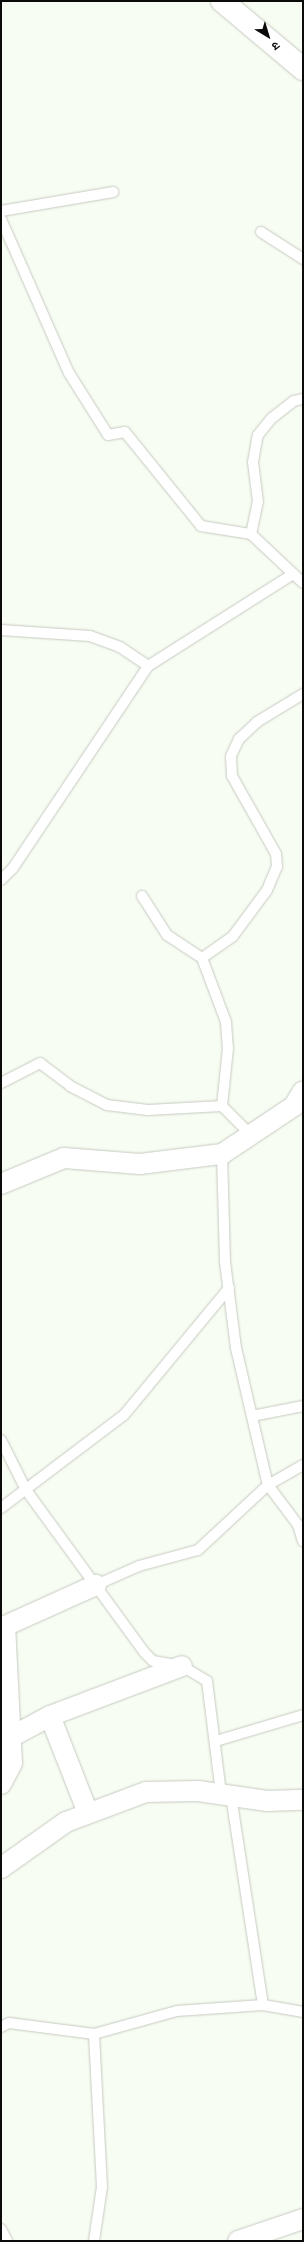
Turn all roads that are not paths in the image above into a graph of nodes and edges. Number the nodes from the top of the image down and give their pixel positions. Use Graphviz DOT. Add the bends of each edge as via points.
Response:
graph roads {
  1 [pos="222,1"];
  2 [pos="303,69"];
  3 [pos="112,192"];
  4 [pos="1,211"];
  5 [pos="1,219"];
  6 [pos="260,232"];
  7 [pos="303,259"];
  8 [pos="303,399"];
  9 [pos="251,534"];
  10 [pos="293,574"];
  11 [pos="303,583"];
  12 [pos="1,630"];
  13 [pos="148,666"];
  14 [pos="303,694"];
  15 [pos="1,880"];
  16 [pos="142,896"];
  17 [pos="202,958"];
  18 [pos="1,1082"];
  19 [pos="303,1091"];
  20 [pos="222,1106"];
  21 [pos="251,1135"];
  22 [pos="222,1154"];
  23 [pos="1,1184"];
  24 [pos="228,1288"];
  25 [pos="303,1406"];
  26 [pos="252,1416"];
  27 [pos="1,1440"];
  28 [pos="303,1465"];
  29 [pos="268,1484"];
  30 [pos="26,1490"];
  31 [pos="1,1508"];
  32 [pos="303,1541"];
  33 [pos="96,1585"];
  34 [pos="182,1666"];
  35 [pos="303,1715"];
  36 [pos="50,1716"];
  37 [pos="11,1738"];
  38 [pos="216,1741"];
  39 [pos="1,1784"];
  40 [pos="226,1795"];
  41 [pos="303,1800"];
  42 [pos="88,1813"];
  43 [pos="1,1868"];
  44 [pos="263,2005"];
  45 [pos="303,2012"];
  46 [pos="1,2027"];
  47 [pos="94,2034"];
  48 [pos="303,2219"];
  49 [pos="1,2229"];
  50 [pos="7,2241"];
  51 [pos="94,2241"];
  52 [pos="238,2241"];
  1 -- 2 [label="main road"];
  3 -- 4 [label="lane"];
  5 -- 9 [label="lane" via="69,374 108,435 126,432 202,526"];
  6 -- 7 [label="lane"];
  8 -- 9 [label="lane" via="294,401 272,418 258,435 253,462 258,502"];
  9 -- 10 [label="lane"];
  10 -- 11 [label="lane"];
  10 -- 13 [label="lane"];
  12 -- 13 [label="lane" via="90,636 120,647"];
  13 -- 15 [label="lane" via="13,868"];
  14 -- 17 [label="lane" via="257,722 239,739 231,756 232,776 276,854 277,867 267,890 233,936"];
  16 -- 17 [label="lane" via="167,935"];
  17 -- 20 [label="lane" via="226,1022 228,1048"];
  18 -- 20 [label="lane" via="40,1063 70,1086 107,1105 148,1110"];
  19 -- 21 [label="street" via="294,1106"];
  20 -- 21 [label="lane"];
  21 -- 22 [label="street"];
  22 -- 23 [label="street" via="140,1164 64,1158"];
  22 -- 24 [label="lane"];
  24 -- 26 [label="lane" via="236,1348"];
  24 -- 30 [label="lane" via="124,1415"];
  25 -- 26 [label="lane"];
  26 -- 29 [label="lane"];
  27 -- 30 [label="lane"];
  28 -- 29 [label="lane"];
  29 -- 32 [label="lane" via="298,1525"];
  29 -- 33 [label="lane" via="198,1550 139,1566"];
  30 -- 31 [label="lane"];
  30 -- 33 [label="lane"];
  33 -- 34 [label="lane" via="153,1661"];
  33 -- 37 [label="street" via="5,1626"];
  34 -- 36 [label="street"];
  34 -- 38 [label="lane" via="207,1681"];
  35 -- 38 [label="lane"];
  36 -- 37 [label="street"];
  36 -- 42 [label="street"];
  37 -- 39 [label="street" via="12,1763"];
  38 -- 40 [label="lane"];
  40 -- 41 [label="street" via="267,1801"];
  40 -- 42 [label="street" via="146,1792"];
  40 -- 44 [label="lane"];
  42 -- 43 [label="street" via="66,1822"];
  44 -- 45 [label="lane"];
  44 -- 47 [label="lane" via="177,2011"];
  46 -- 47 [label="lane" via="9,2024"];
  47 -- 51 [label="lane" via="102,2187"];
  48 -- 52 [label="street"];
  49 -- 50 [label="lane"];
}
